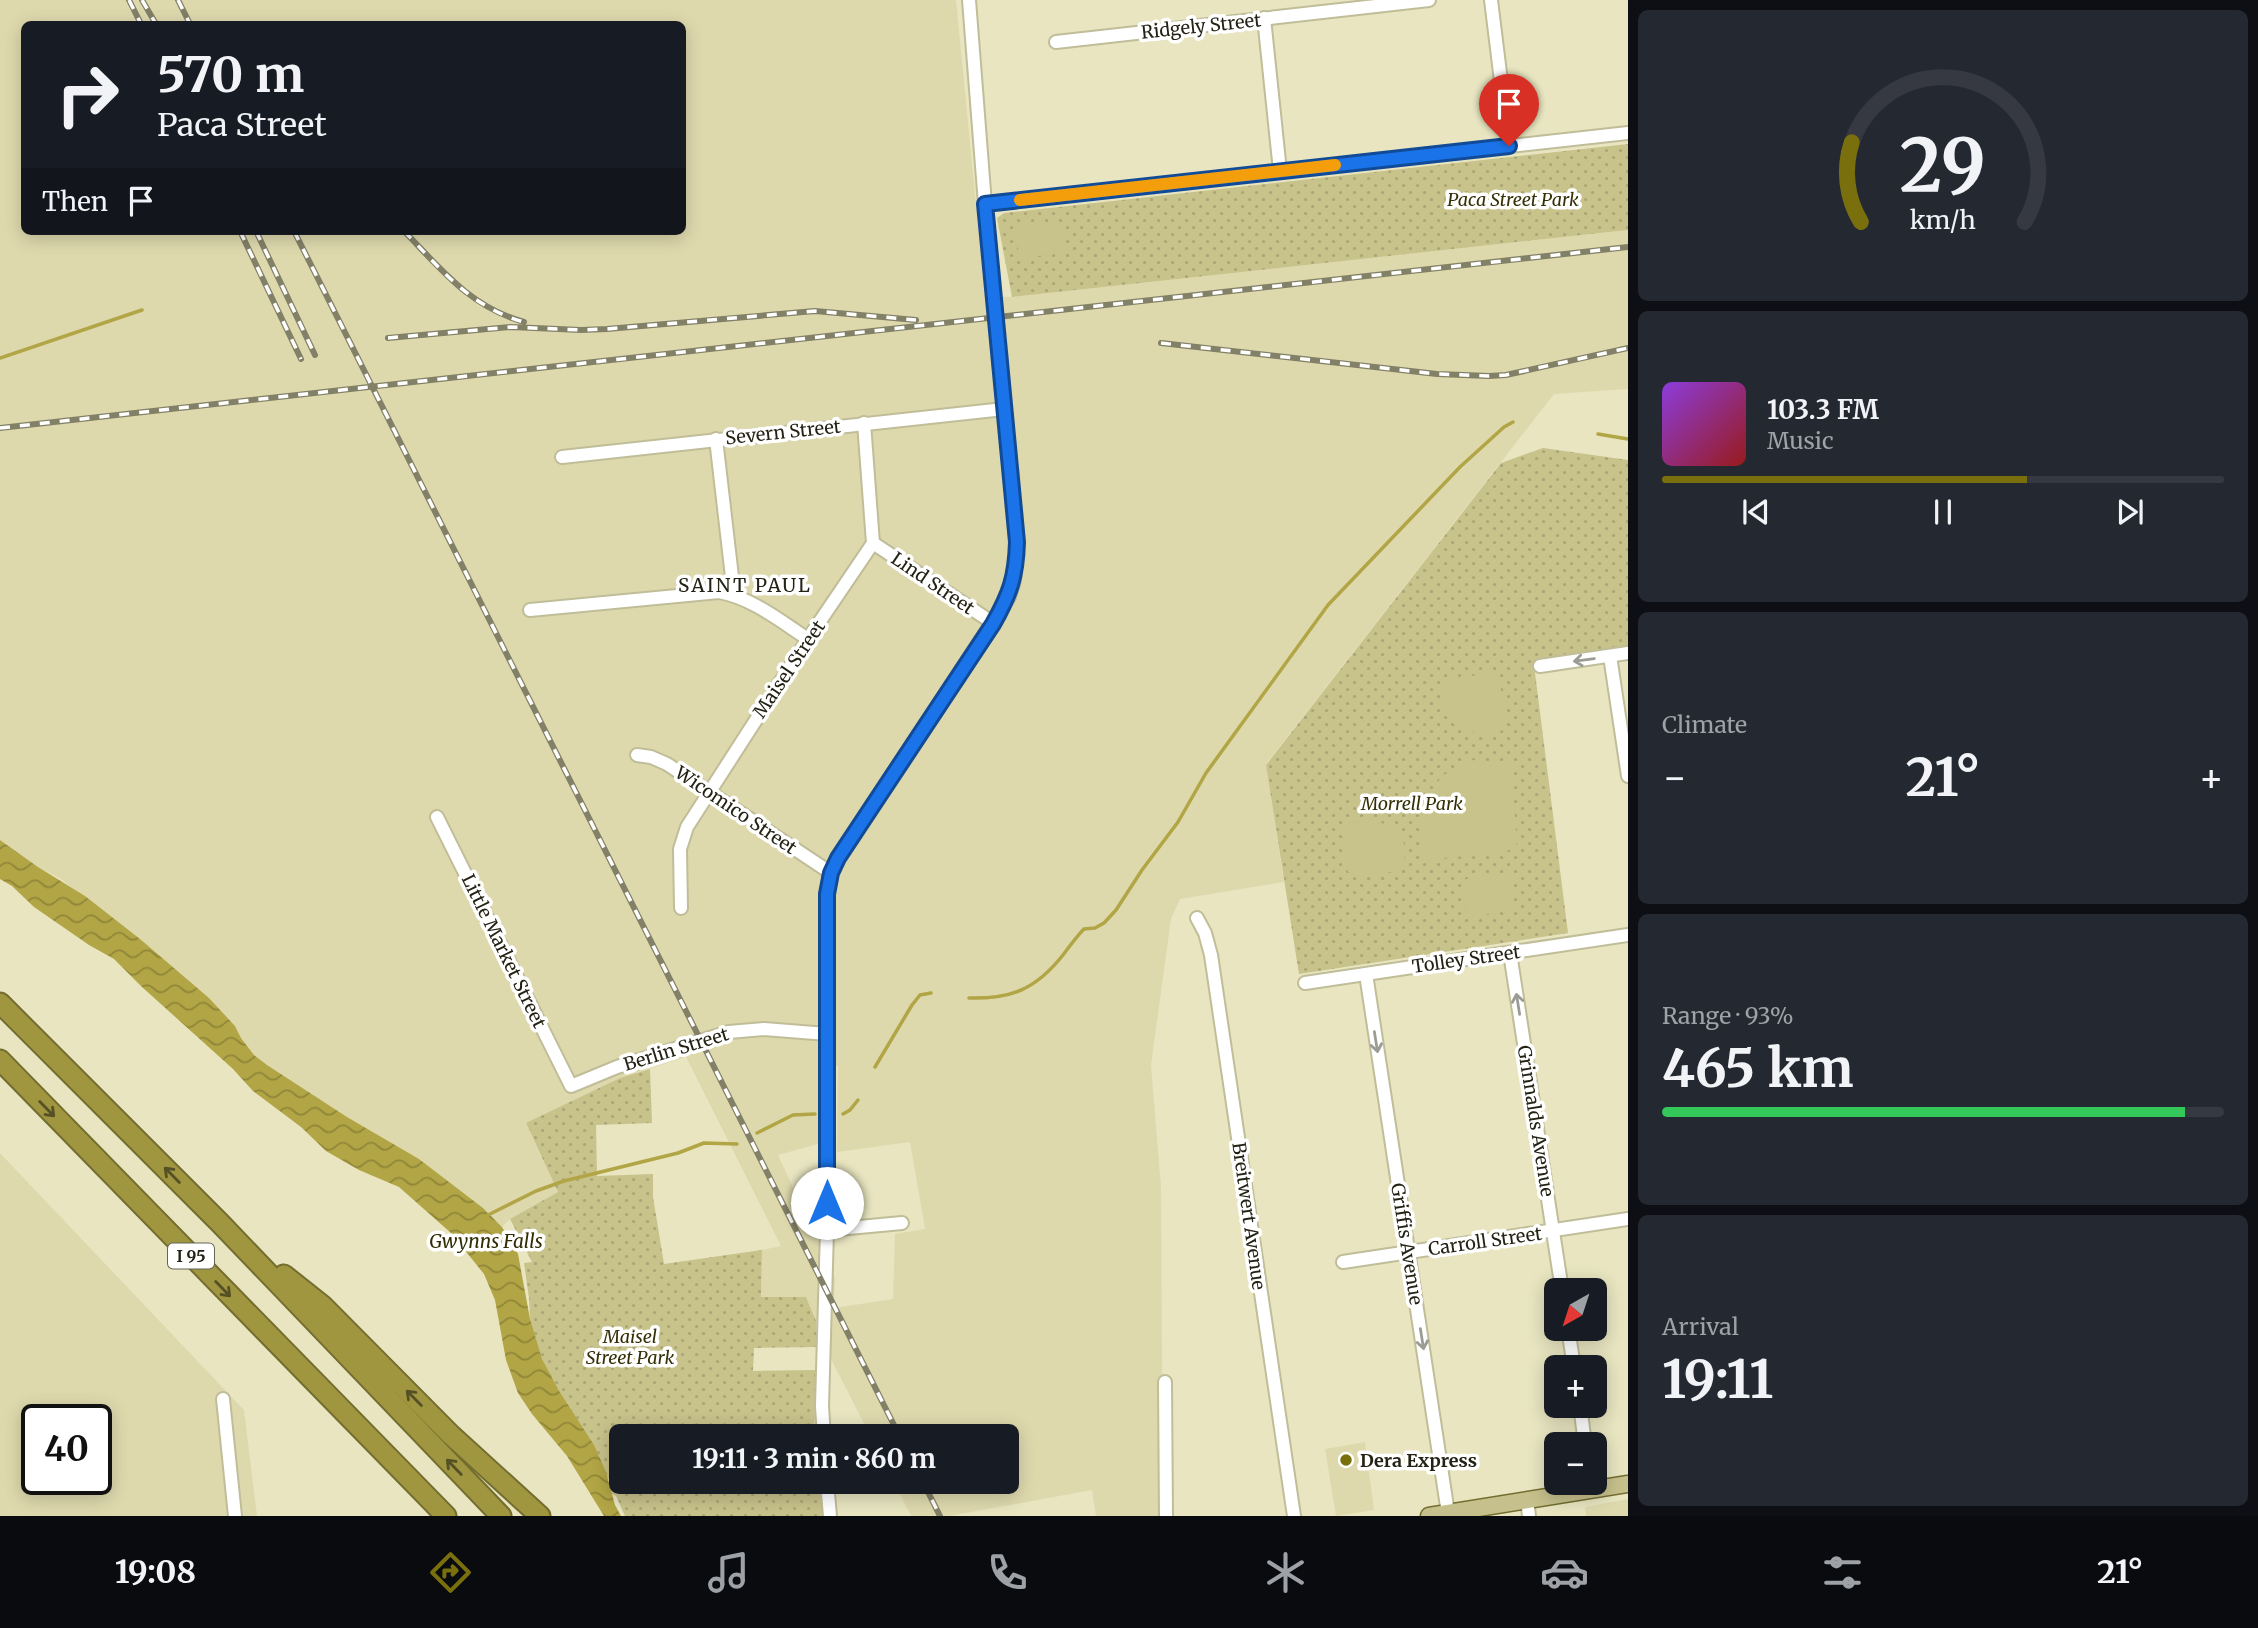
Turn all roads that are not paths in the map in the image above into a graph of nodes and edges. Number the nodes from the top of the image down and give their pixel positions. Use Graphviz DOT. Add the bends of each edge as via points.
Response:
graph roads {
  1 [pos="968,0"];
  2 [pos="1429,0"];
  3 [pos="1491,0"];
  4 [pos="1264,19"];
  5 [pos="1056,42"];
  6 [pos="1628,133"];
  7 [pos="1509,146"];
  8 [pos="1280,171"];
  9 [pos="985,204"];
  10 [pos="1004,409"];
  11 [pos="864,423"];
  12 [pos="716,439"];
  13 [pos="562,457"];
  14 [pos="873,543"];
  15 [pos="734,594"];
  16 [pos="530,610"];
  17 [pos="993,624"];
  18 [pos="808,639"];
  19 [pos="1628,653"];
  20 [pos="1610,656"];
  21 [pos="1539,666"];
  22 [pos="637,755"];
  23 [pos="1628,776"];
  24 [pos="709,790"];
  25 [pos="437,817"];
  26 [pos="831,873"];
  27 [pos="681,908"];
  28 [pos="1198,918"];
  29 [pos="1628,935"];
  30 [pos="1510,953"];
  31 [pos="1366,974"];
  32 [pos="1305,984"];
  33 [pos="0,1003"];
  34 [pos="827,1034"];
  35 [pos="0,1060"];
  36 [pos="571,1086"];
  37 [pos="1628,1219"];
  38 [pos="220,1223"];
  39 [pos="902,1223"];
  40 [pos="827,1230"];
  41 [pos="1553,1230"];
  42 [pos="1408,1252"];
  43 [pos="1343,1262"];
  44 [pos="1560,1278"];
  45 [pos="1165,1382"];
  46 [pos="223,1399"];
  47 [pos="823,1424"];
  48 [pos="1628,1483"];
  49 [pos="1607,1485"];
  50 [pos="828,1494"];
  51 [pos="1566,1495"];
  52 [pos="1528,1508"];
  53 [pos="1448,1513"];
  54 [pos="235,1516"];
  55 [pos="446,1516"];
  56 [pos="501,1516"];
  57 [pos="540,1516"];
  58 [pos="830,1516"];
  59 [pos="1166,1516"];
  60 [pos="1294,1516"];
  61 [pos="1429,1516"];
  1 -- 9 [label="street"];
  2 -- 4 [label="street, Ridgely Street"];
  3 -- 7 [label="street"];
  4 -- 5 [label="street, Ridgely Street"];
  4 -- 8 [label="street"];
  6 -- 7 [label="street"];
  7 -- 8 [label="street"];
  8 -- 9 [label="street"];
  9 -- 10 [label="street"];
  10 -- 11 [label="street, Severn Street"];
  10 -- 17 [label="street" via="1017,564 1009,597"];
  11 -- 12 [label="street, Severn Street"];
  11 -- 14 [label="street"];
  12 -- 13 [label="street, Severn Street"];
  12 -- 15 [label="street"];
  14 -- 17 [label="street, Lind Street"];
  14 -- 18 [label="street, Maisel Street"];
  15 -- 16 [label="street" via="702,592"];
  15 -- 18 [label="street"];
  17 -- 26 [label="street"];
  18 -- 24 [label="street, Maisel Street"];
  19 -- 20 [label="street"];
  20 -- 21 [label="street, one-way"];
  20 -- 23 [label="street"];
  22 -- 24 [label="street, Wicomico Street" via="667,764"];
  24 -- 26 [label="street, Wicomico Street"];
  24 -- 27 [label="street, Maisel Street" via="682,836"];
  25 -- 36 [label="street, Little Market Street"];
  26 -- 34 [label="street"];
  28 -- 60 [label="street, Breitwert Avenue" via="1211,955"];
  29 -- 30 [label="street, Tolley Street"];
  30 -- 31 [label="street, Tolley Street"];
  41 -- 30 [label="street, Grinnalds Avenue, one-way"];
  31 -- 32 [label="street, Tolley Street"];
  31 -- 42 [label="street, Griffis Avenue, one-way"];
  38 -- 33 [label="highway, I 95, one-way"];
  34 -- 36 [label="street, Berlin Street" via="738,1030"];
  34 -- 40 [label="street"];
  35 -- 55 [label="highway, I 95, one-way"];
  37 -- 41 [label="street, Carroll Street"];
  56 -- 38 [label="highway, I 95, one-way"];
  57 -- 38 [label="highway, one-way" via="323,1307"];
  39 -- 40 [label="street"];
  40 -- 47 [label="street"];
  41 -- 42 [label="street, Carroll Street"];
  41 -- 44 [label="street, Grinnalds Avenue"];
  42 -- 43 [label="street, Carroll Street"];
  42 -- 53 [label="street, Griffis Avenue, one-way"];
  45 -- 59 [label="street"];
  46 -- 54 [label="street"];
  48 -- 49 [label="main road"];
  50 -- 58 [label="street"];
  51 -- 52 [label="main road"];
  52 -- 53 [label="main road"];
  53 -- 61 [label="main road"];
}
